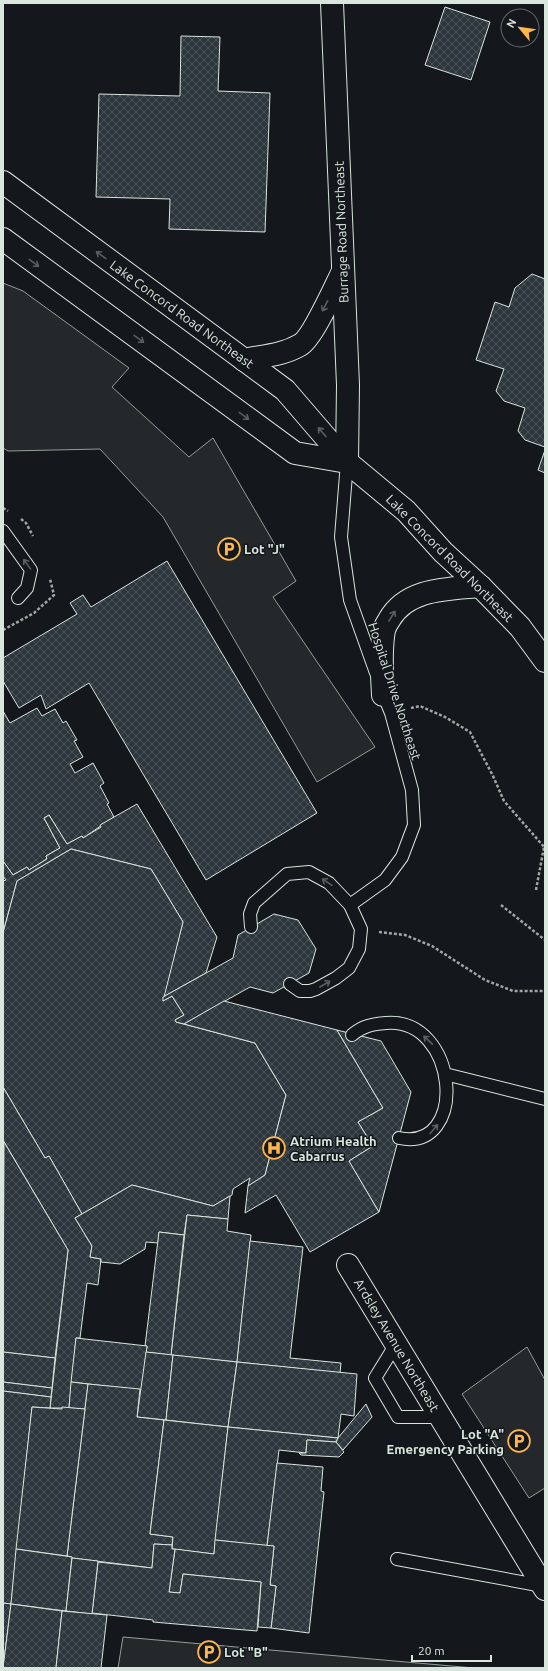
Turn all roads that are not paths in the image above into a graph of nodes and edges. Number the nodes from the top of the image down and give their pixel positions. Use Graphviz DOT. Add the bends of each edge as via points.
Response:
graph roads {
  1 [pos="332,3"];
  2 [pos="3,182"];
  3 [pos="3,240"];
  4 [pos="343,271"];
  5 [pos="244,360"];
  6 [pos="347,462"];
  7 [pos="3,531"];
  8 [pos="480,586"];
  9 [pos="18,598"];
  10 [pos="545,661"];
  11 [pos="387,704"];
  12 [pos="350,905"];
  13 [pos="251,927"];
  14 [pos="290,984"];
  15 [pos="352,1035"];
  16 [pos="446,1074"];
  17 [pos="545,1099"];
  18 [pos="399,1138"];
  19 [pos="348,1265"];
  20 [pos="396,1344"];
  21 [pos="440,1417"];
  22 [pos="397,1559"];
  23 [pos="544,1587"];
  1 -- 4 [label="main road, Burrage Road Northeast"];
  5 -- 2 [label="main road, Lake Concord Road Northeast, one-way"];
  3 -- 6 [label="main road, Lake Concord Road Northeast, one-way" via="295,453"];
  4 -- 5 [label="main road, one-way" via="318,320 302,344 282,353"];
  4 -- 6 [label="main road, Burrage Road Northeast" via="348,385"];
  6 -- 5 [label="main road, Lake Concord Road Northeast, one-way" via="285,390"];
  6 -- 8 [label="main road, Lake Concord Road Northeast" via="406,511 442,552"];
  6 -- 11 [label="lane, Hospital Drive Northeast" via="341,537 350,600"];
  9 -- 7 [label="lane, one-way" via="27,588 31,570"];
  8 -- 10 [label="main road, Lake Concord Road Northeast" via="520,627"];
  11 -- 8 [label="main road, one-way" via="381,651 384,629 394,611 419,594"];
  11 -- 12 [label="lane, Hospital Drive Northeast" via="412,790 414,825 402,857 385,880"];
  12 -- 13 [label="lane, one-way" via="329,883 309,872 287,874 254,903 250,914"];
  14 -- 12 [label="lane, one-way" via="300,991 310,991 344,972 353,963 359,949 361,929"];
  16 -- 15 [label="lane, one-way" via="433,1044 418,1030 397,1022 367,1026"];
  16 -- 17 [label="lane"];
  18 -- 16 [label="lane, one-way" via="422,1138 435,1129 446,1101"];
  19 -- 20 [label="main road, Ardsley Avenue Northeast"];
  20 -- 21 [label="main road, Ardsley Avenue Northeast"];
  20 -- 21 [label="lane" via="375,1378 398,1417"];
  21 -- 23 [label="main road, Ardsley Avenue Northeast"];
  22 -- 23 [label="lane"];
}
